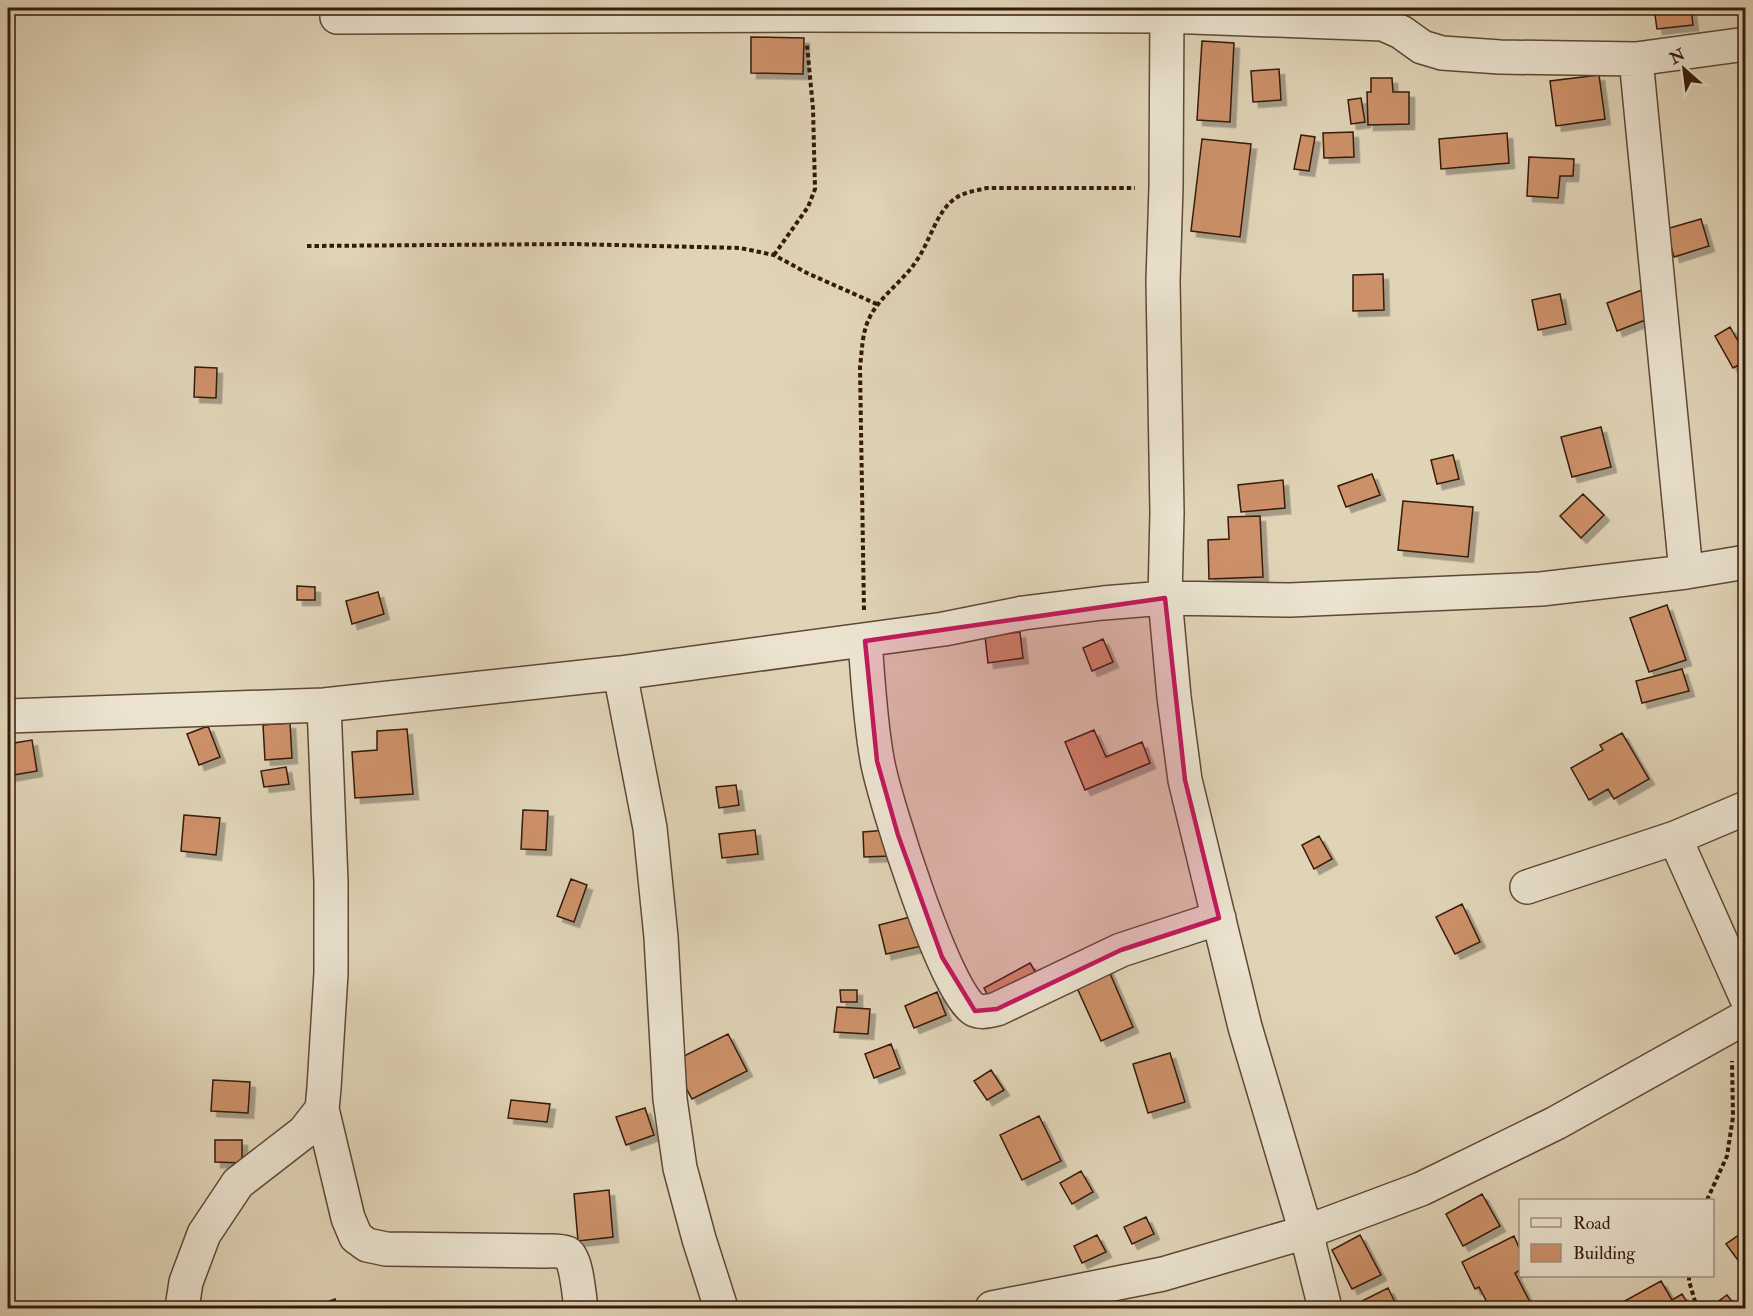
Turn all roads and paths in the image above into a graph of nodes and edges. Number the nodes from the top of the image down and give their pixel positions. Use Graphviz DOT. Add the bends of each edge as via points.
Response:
graph roads {
  1 [pos="1167,12"];
  2 [pos="804,15"];
  3 [pos="337,17"];
  4 [pos="1746,44"];
  5 [pos="1636,58"];
  6 [pos="1166,187"];
  7 [pos="307,246"];
  8 [pos="774,255"];
  9 [pos="879,305"];
  10 [pos="1746,562"];
  11 [pos="1686,572"];
  12 [pos="1165,598"];
  13 [pos="865,641"];
  14 [pos="620,674"];
  15 [pos="324,705"];
  16 [pos="8,716"];
  17 [pos="1746,808"];
  18 [pos="1675,838"];
  19 [pos="1527,886"];
  20 [pos="1219,918"];
  21 [pos="1741,1013"];
  22 [pos="322,1109"];
  23 [pos="1707,1199"];
  24 [pos="1306,1232"];
  25 [pos="1689,1277"];
  26 [pos="182,1308"];
  27 [pos="581,1308"];
  28 [pos="721,1308"];
  29 [pos="992,1308"];
  30 [pos="1324,1308"];
  31 [pos="1697,1308"];
  1 -- 2 [label="street"];
  1 -- 5 [label="street" via="1383,24 1422,47 1442,53"];
  1 -- 6 [label="street"];
  2 -- 3 [label="street"];
  2 -- 8 [label="path" via="813,108 815,189 808,207"];
  4 -- 5 [label="street"];
  5 -- 11 [label="street"];
  6 -- 9 [label="path" via="987,188 964,193 951,201 918,260"];
  6 -- 12 [label="street"];
  7 -- 8 [label="path" via="653,245 740,248"];
  8 -- 9 [label="path"];
  9 -- 13 [label="path" via="869,320 860,366"];
  10 -- 11 [label="street"];
  11 -- 12 [label="street" via="1541,590 1290,600"];
  12 -- 13 [label="street" via="1023,614"];
  12 -- 20 [label="street" via="1185,780"];
  13 -- 14 [label="street"];
  13 -- 20 [label="street" via="877,761 895,825 938,947 961,994 975,1011 997,1009 1121,950"];
  14 -- 15 [label="street"];
  14 -- 28 [label="street" via="650,828 670,1099 680,1168"];
  15 -- 16 [label="street"];
  15 -- 22 [label="street" via="332,882 331,973"];
  17 -- 18 [label="street"];
  18 -- 19 [label="street"];
  18 -- 21 [label="street"];
  20 -- 24 [label="street" via="1245,1027"];
  21 -- 23 [label="path" via="1727,1156"];
  21 -- 24 [label="street" via="1556,1123 1421,1189"];
  22 -- 26 [label="street" via="304,1132 238,1183 204,1234 186,1282"];
  22 -- 27 [label="street" via="356,1237 367,1245 386,1249 566,1253 572,1258"];
  24 -- 29 [label="street" via="1163,1274"];
  24 -- 30 [label="street"];
  25 -- 31 [label="path"];
}
